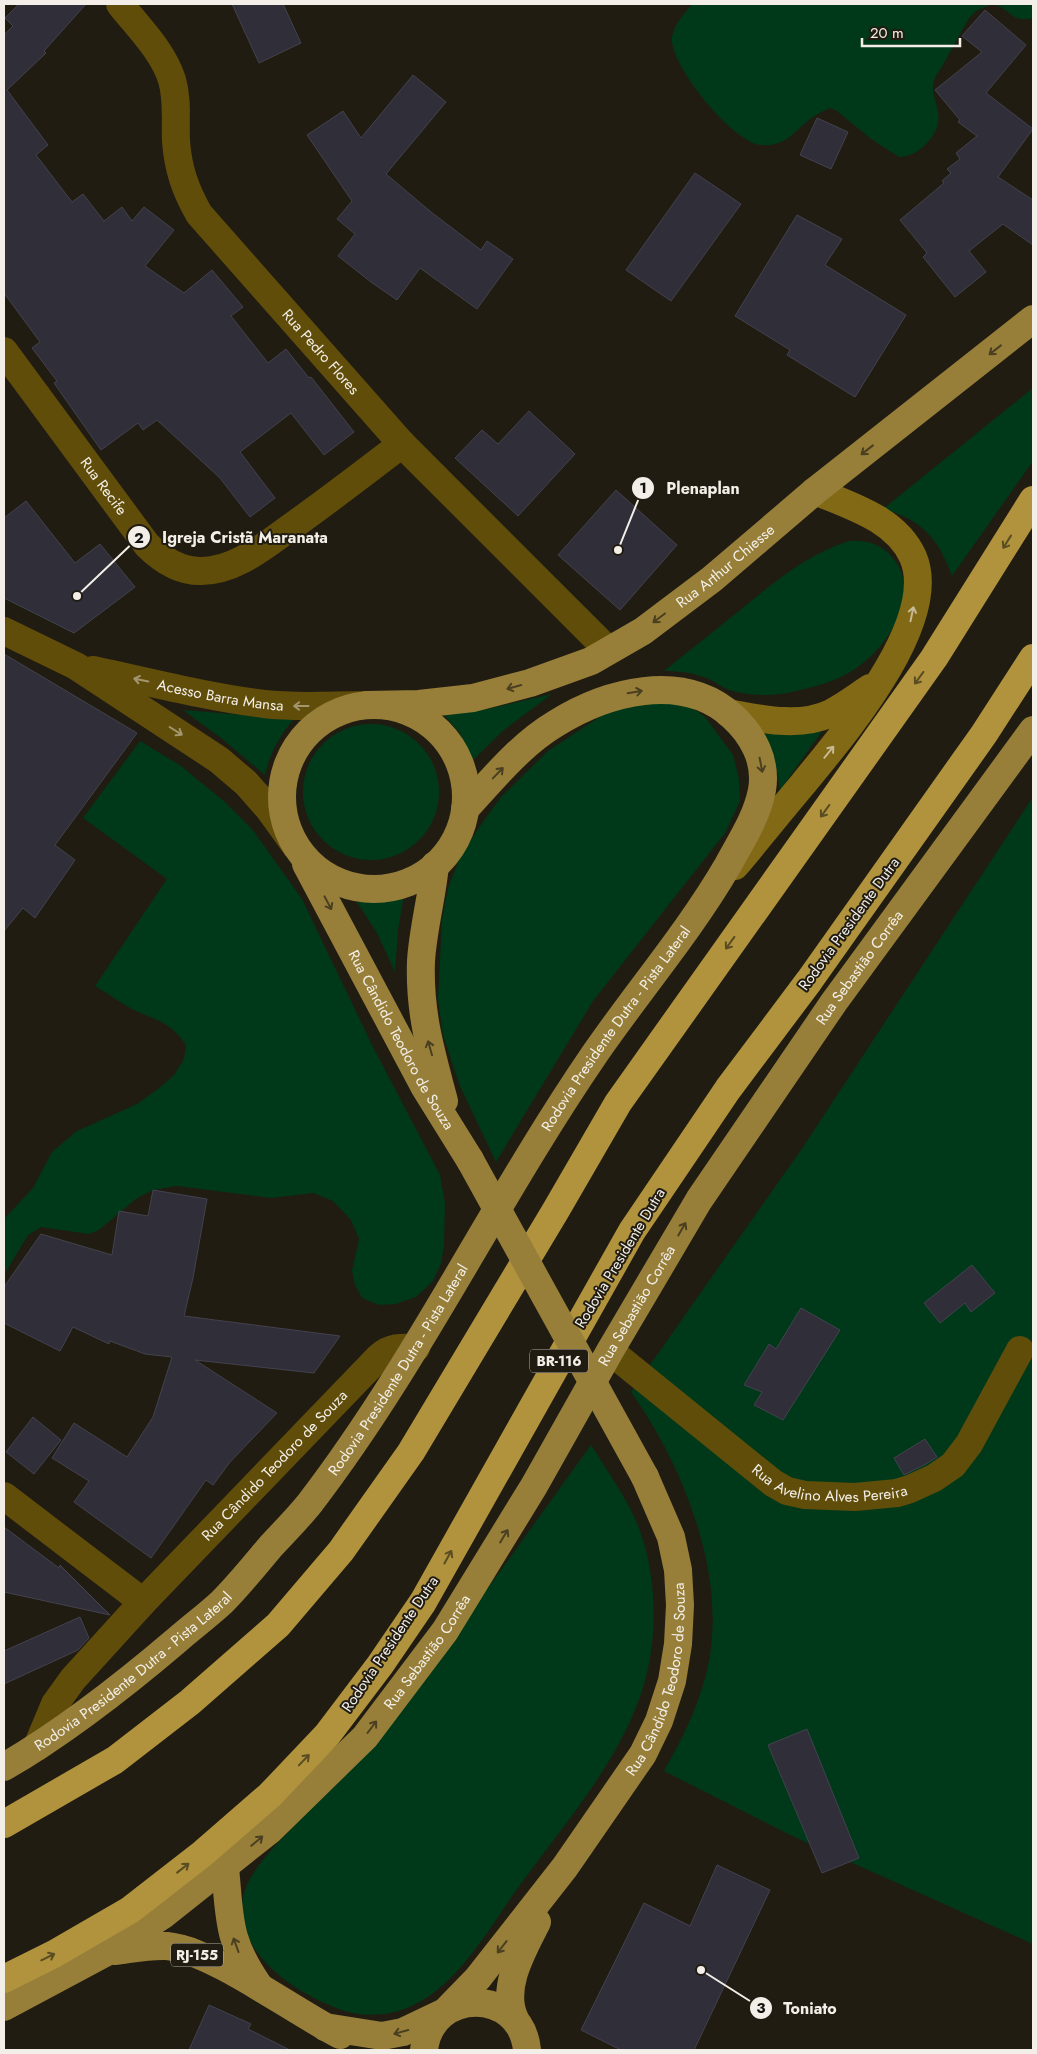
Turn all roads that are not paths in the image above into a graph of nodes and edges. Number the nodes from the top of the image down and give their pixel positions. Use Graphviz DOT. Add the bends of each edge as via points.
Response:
graph roads {
  1 [pos="120,4"];
  2 [pos="1033,319"];
  3 [pos="4,351"];
  4 [pos="402,444"];
  5 [pos="815,491"];
  6 [pos="1033,500"];
  7 [pos="4,631"];
  8 [pos="608,650"];
  9 [pos="1033,658"];
  10 [pos="76,666"];
  11 [pos="881,681"];
  12 [pos="367,705"];
  13 [pos="728,713"];
  14 [pos="1033,730"];
  15 [pos="465,809"];
  16 [pos="295,845"];
  17 [pos="436,865"];
  18 [pos="709,898"];
  19 [pos="451,1129"];
  20 [pos="416,1348"];
  21 [pos="1020,1350"];
  22 [pos="610,1351"];
  23 [pos="4,1496"];
  24 [pos="143,1602"];
  25 [pos="37,1747"];
  26 [pos="4,1767"];
  27 [pos="4,1824"];
  28 [pos="225,1867"];
  29 [pos="565,1867"];
  30 [pos="105,1953"];
  31 [pos="4,1979"];
  32 [pos="260,1987"];
  33 [pos="4,2007"];
  34 [pos="446,2012"];
  35 [pos="515,2020"];
  36 [pos="325,2027"];
  37 [pos="367,2050"];
  38 [pos="424,2050"];
  39 [pos="527,2050"];
  1 -- 4 [label="street, Rua Pedro Flores" via="153,46 172,78 182,180 199,214"];
  2 -- 5 [label="main road, Rua Arthur Chiesse, one-way"];
  3 -- 4 [label="street, Rua Recife" via="147,545 168,562 190,570 202,572 232,564 253,553"];
  4 -- 8 [label="street, Rua Pedro Flores"];
  5 -- 8 [label="main road, Rua Arthur Chiesse, one-way" via="712,579 643,631"];
  11 -- 5 [label="main road, one-way" via="910,623 918,585 913,558 899,536 876,517"];
  6 -- 27 [label="highway, one-way" via="934,658 618,1103 411,1452 341,1551 278,1625 190,1702 115,1760"];
  7 -- 10 [label="street"];
  8 -- 12 [label="main road, Rua Arthur Chiesse, one-way" via="591,661 473,698"];
  31 -- 9 [label="highway, Rodovia Presidente Dutra / BR-116, one-way" via="130,1910 202,1854 262,1801 327,1735 423,1602 632,1231 728,1089 809,981 984,734"];
  12 -- 10 [label="street, Acesso Barra Mansa, one-way" via="264,704"];
  10 -- 16 [label="street, one-way" via="218,760 246,783"];
  11 -- 13 [label="main road" via="830,713 812,719 779,721"];
  18 -- 11 [label="main road, one-way" via="847,730"];
  12 -- 15 [label="main road" via="399,708 414,714 441,733 455,753 464,776"];
  12 -- 16 [label="main road" via="334,714 320,723 307,734 290,760 282,803"];
  15 -- 13 [label="main road, one-way" via="499,771 553,725 616,695 640,691 677,692 704,698"];
  13 -- 18 [label="main road, one-way" via="745,729 757,749 763,770 762,788 755,813"];
  22 -- 14 [label="main road, Rua Sebastião Corrêa, one-way" via="699,1200 834,1002"];
  15 -- 17 [label="main road" via="453,842"];
  16 -- 17 [label="main road" via="326,876 367,889 411,881"];
  16 -- 19 [label="main road, Rua Cândido Teodoro de Souza, one-way" via="424,1086"];
  19 -- 17 [label="main road, Rua Cândido Teodoro de Souza, one-way" via="426,1035 422,997 423,938"];
  18 -- 20 [label="main road, Rodovia Presidente Dutra - Pista Lateral" via="595,1053 531,1152"];
  19 -- 29 [label="main road, Rua Cândido Teodoro de Souza, bridge" via="646,1477 671,1537 678,1570 678,1644 672,1681 659,1720 643,1754"];
  20 -- 24 [label="street, Rua Cândido Teodoro de Souza" via="399,1347 383,1354"];
  20 -- 25 [label="main road, Rodovia Presidente Dutra - Pista Lateral" via="357,1438 307,1506 223,1601 136,1675"];
  21 -- 22 [label="street, Rua Avelino Alves Pereira" via="969,1444 953,1465 910,1489 846,1498 805,1495 773,1483"];
  28 -- 22 [label="main road, Rua Sebastião Corrêa, one-way" via="270,1830 365,1736 445,1631 534,1486"];
  23 -- 24 [label="street"];
  24 -- 25 [label="street, Rua Cândido Teodoro de Souza" via="73,1679 55,1704"];
  25 -- 26 [label="main road, Rodovia Presidente Dutra - Pista Lateral"];
  28 -- 30 [label="main road, Rua Sebastião Corrêa" via="163,1915"];
  32 -- 28 [label="main road, one-way" via="235,1944"];
  29 -- 34 [label="main road, Rua Cândido Teodoro de Souza, one-way" via="478,1978"];
  29 -- 35 [label="main road, Rua Cândido Teodoro de Souza" via="520,1958 510,1995"];
  30 -- 32 [label="main road, RJ-155" via="169,1946 209,1959"];
  30 -- 33 [label="main road"];
  32 -- 36 [label="main road, RJ-155"];
  34 -- 35 [label="main road, RJ-155" via="463,2004 483,2003 497,2007"];
  34 -- 36 [label="main road, RJ-155, one-way" via="403,2032 382,2036"];
  34 -- 38 [label="main road, RJ-155" via="429,2032"];
  35 -- 39 [label="main road, Rua Cândido Teodoro de Souza" via="523,2032"];
  36 -- 37 [label="main road, RJ-155"];
}
